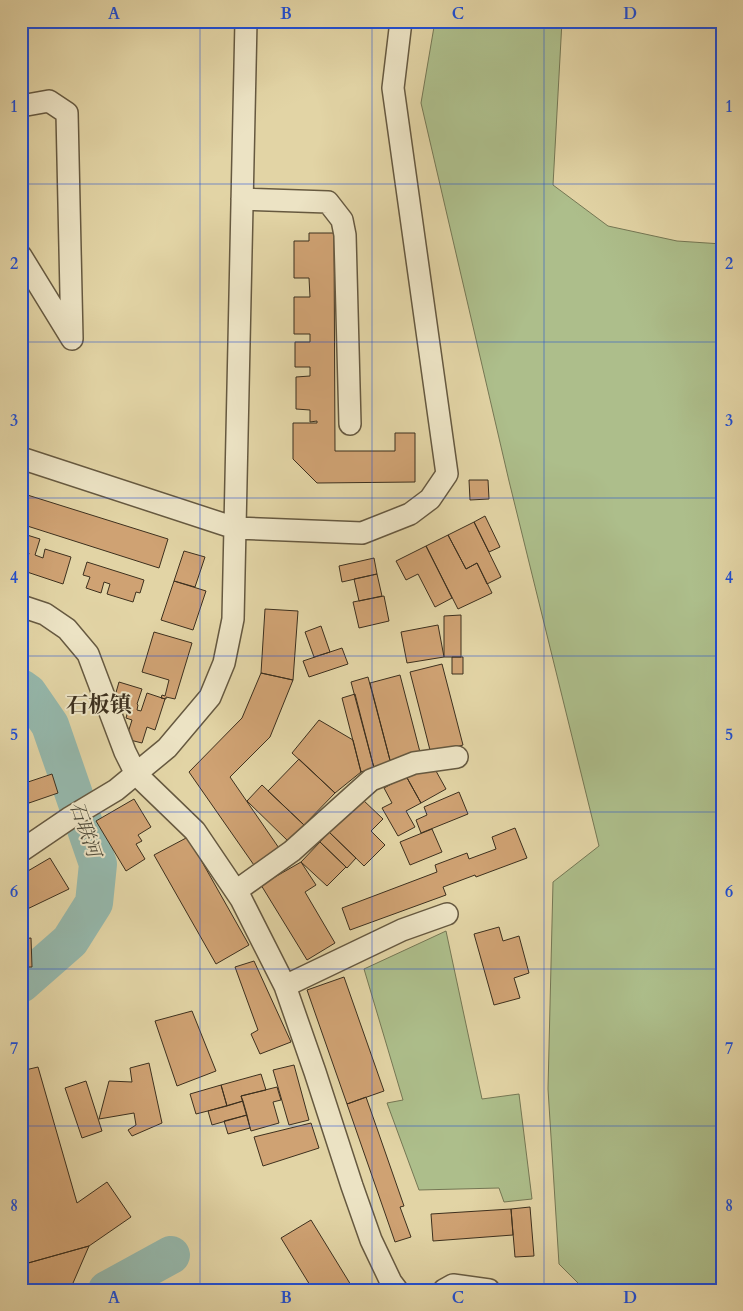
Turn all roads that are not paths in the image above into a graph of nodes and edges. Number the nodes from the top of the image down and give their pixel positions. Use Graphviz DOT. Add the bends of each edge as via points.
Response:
graph roads {
  1 [pos="246,21"];
  2 [pos="401,21"];
  3 [pos="21,106"];
  4 [pos="242,199"];
  5 [pos="21,256"];
  6 [pos="350,424"];
  7 [pos="21,458"];
  8 [pos="235,528"];
  9 [pos="21,606"];
  10 [pos="457,757"];
  11 [pos="136,774"];
  12 [pos="21,850"];
  13 [pos="236,891"];
  14 [pos="447,914"];
  15 [pos="285,986"];
  16 [pos="397,1290"];
  17 [pos="444,1290"];
  18 [pos="489,1290"];
  1 -- 4 [label="street"];
  2 -- 8 [label="street" via="393,88 447,474 430,498 410,514 362,533"];
  3 -- 5 [label="street" via="49,101 67,112 72,339"];
  4 -- 6 [label="street" via="328,202 342,220 346,235"];
  4 -- 8 [label="street"];
  7 -- 8 [label="street"];
  8 -- 11 [label="street" via="233,619 224,663 210,697 167,748"];
  9 -- 11 [label="street" via="45,614 67,629 88,654"];
  10 -- 13 [label="street" via="414,763 370,780 292,851"];
  11 -- 12 [label="street"];
  11 -- 13 [label="street" via="194,831"];
  13 -- 15 [label="street"];
  14 -- 15 [label="street" via="402,930"];
  15 -- 16 [label="street" via="371,1240"];
  17 -- 18 [label="street" via="453,1285"];
}
